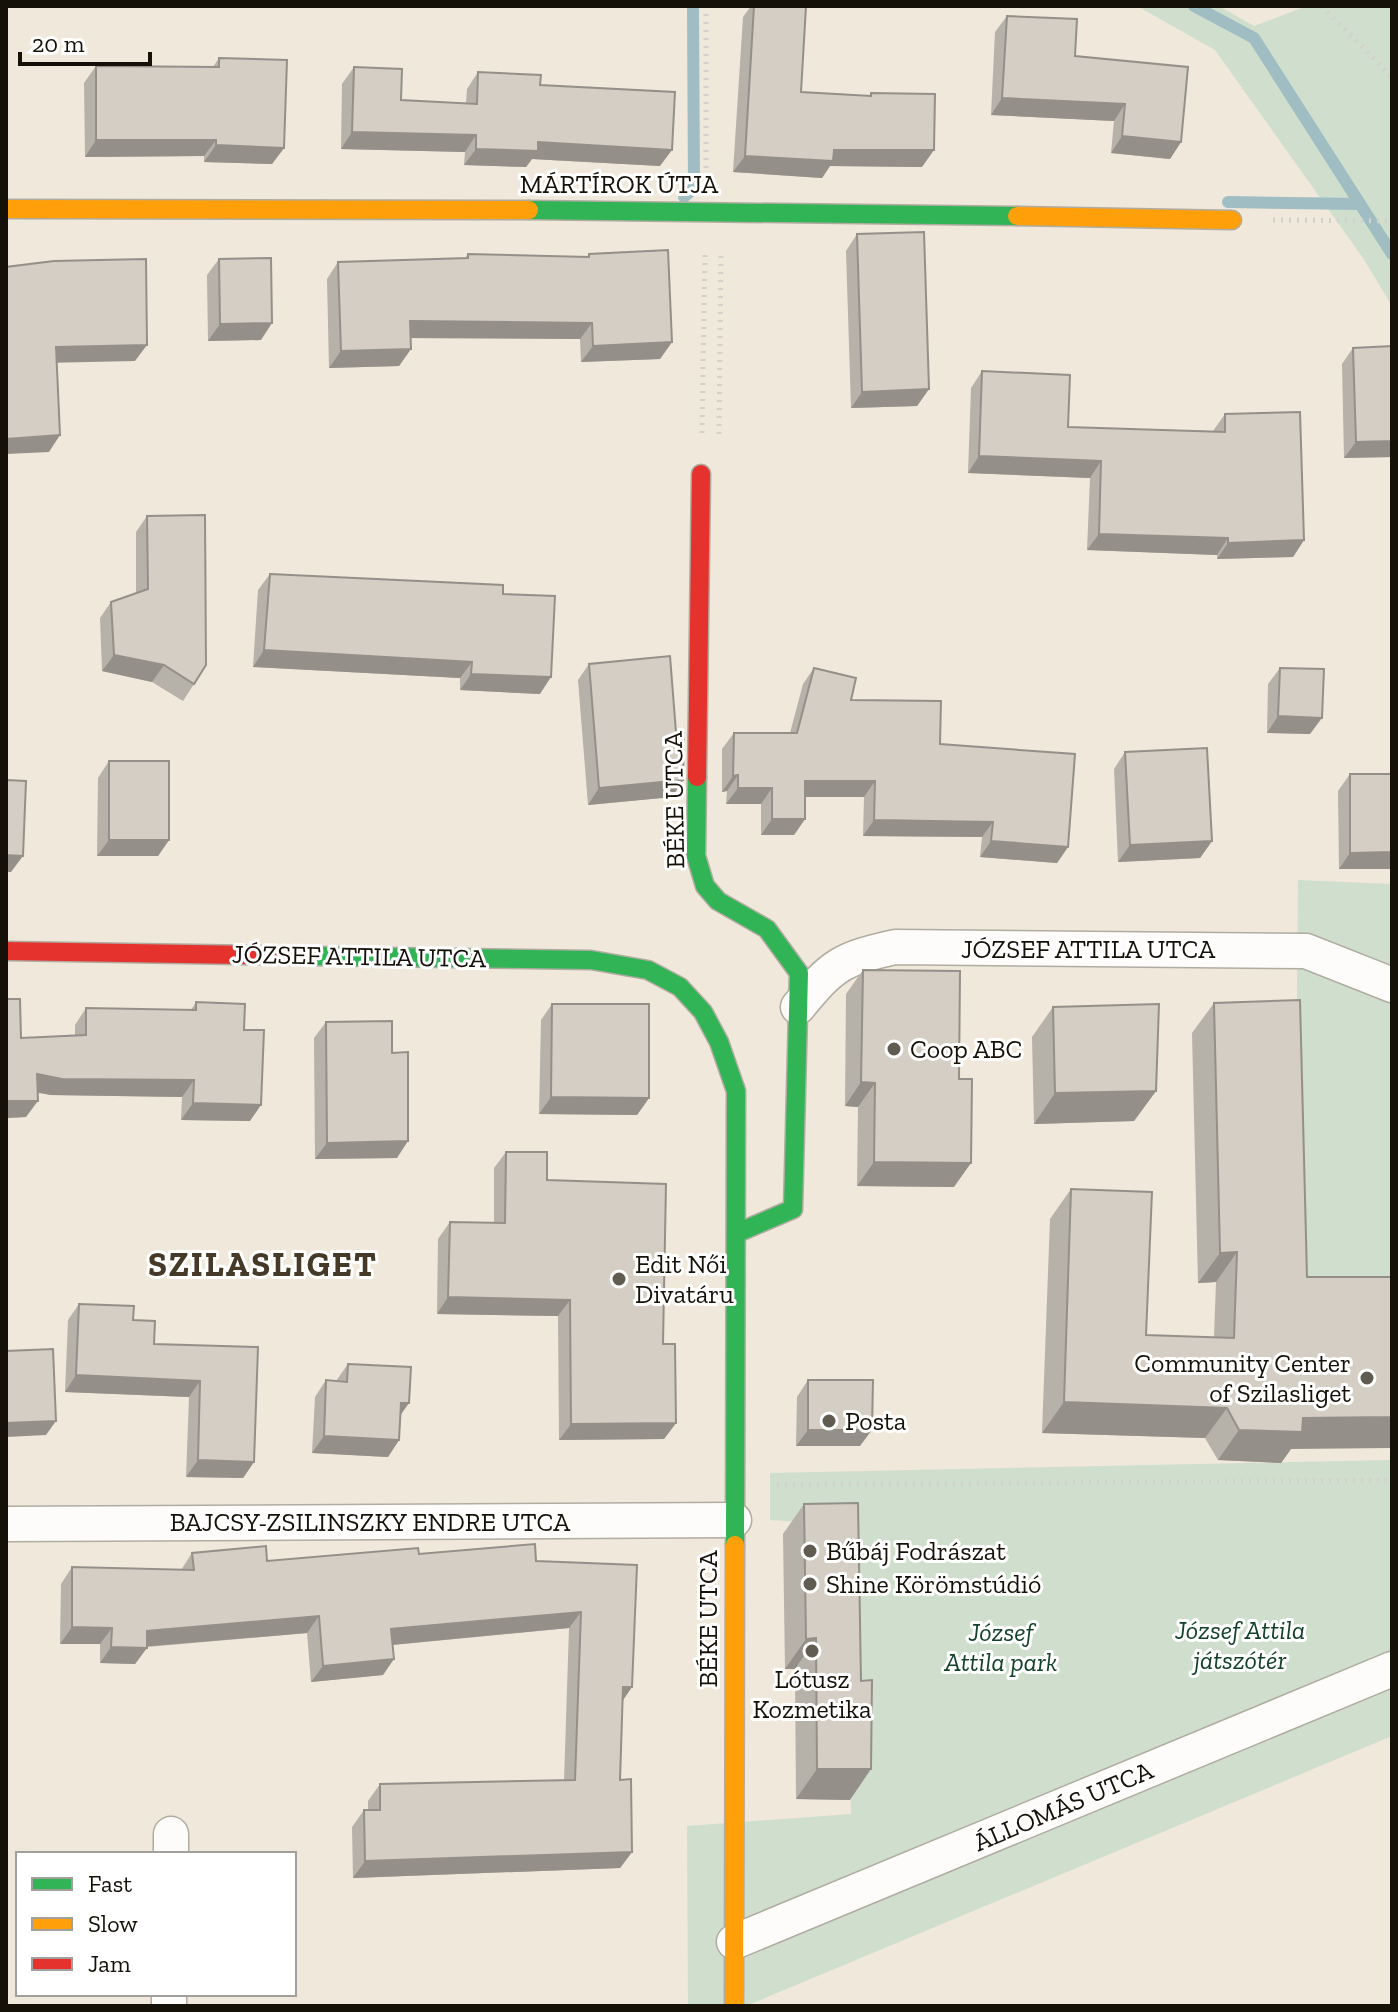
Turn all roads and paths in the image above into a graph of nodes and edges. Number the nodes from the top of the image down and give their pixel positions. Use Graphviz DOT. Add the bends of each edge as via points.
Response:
graph roads {
  1 [pos="706,6"];
  2 [pos="1322,6"];
  3 [pos="1392,77"];
  4 [pos="6,209"];
  5 [pos="714,210"];
  6 [pos="1232,220"];
  7 [pos="1392,221"];
  8 [pos="718,441"];
  9 [pos="701,474"];
  10 [pos="6,951"];
  11 [pos="1392,985"];
  12 [pos="699,1005"];
  13 [pos="798,1007"];
  14 [pos="737,1233"];
  15 [pos="1392,1480"];
  16 [pos="735,1485"];
  17 [pos="734,1520"];
  18 [pos="6,1524"];
  19 [pos="1392,1669"];
  20 [pos="734,1942"];
  21 [pos="734,2006"];
  1 -- 5 [label="path"];
  2 -- 3 [label="path"];
  4 -- 5 [label="street, MÁRTÍROK ÚTJA"];
  5 -- 6 [label="street, MÁRTÍROK ÚTJA"];
  5 -- 8 [label="path"];
  5 -- 9 [label="path"];
  6 -- 7 [label="path"];
  9 -- 13 [label="street, BÉKE UTCA" via="696,856 701,879 715,902 759,923 784,946 799,973"];
  10 -- 12 [label="street, JÓZSEF ATTILA UTCA" via="591,960 664,976"];
  11 -- 13 [label="street, JÓZSEF ATTILA UTCA" via="1306,951 895,947 848,958 823,975"];
  12 -- 14 [label="street, BÉKE UTCA" via="724,1048 736,1091"];
  13 -- 14 [label="street, BÉKE UTCA" via="793,1209"];
  14 -- 16 [label="street, BÉKE UTCA"];
  15 -- 16 [label="path"];
  16 -- 17 [label="street, BÉKE UTCA"];
  17 -- 18 [label="street, BAJCSY-ZSILINSZKY ENDRE UTCA"];
  17 -- 20 [label="street, BÉKE UTCA"];
  19 -- 20 [label="street, ÁLLOMÁS UTCA"];
  20 -- 21 [label="street, BÉKE UTCA"];
}
